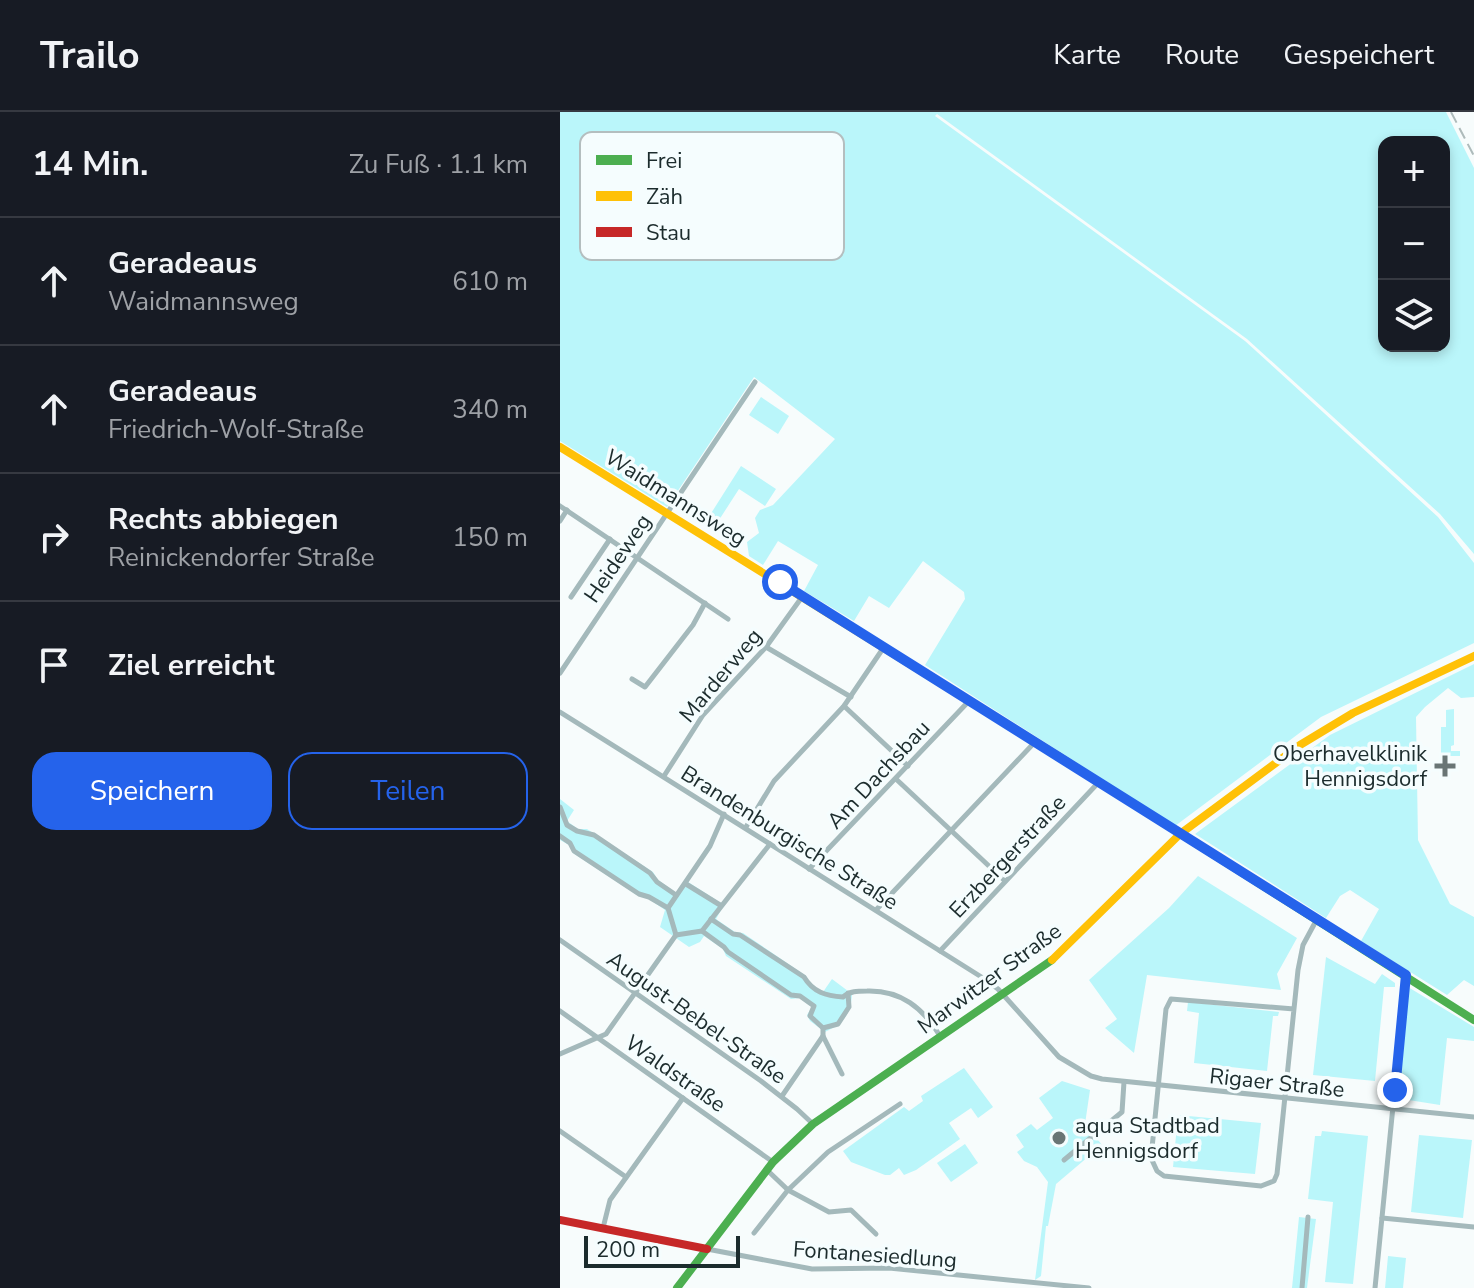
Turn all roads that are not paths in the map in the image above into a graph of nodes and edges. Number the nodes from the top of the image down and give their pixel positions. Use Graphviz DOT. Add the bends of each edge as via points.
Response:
graph roads {
  1 [pos="755,382"];
  2 [pos="560,447"];
  3 [pos="560,506"];
  4 [pos="567,510"];
  5 [pos="667,513"];
  6 [pos="560,521"];
  7 [pos="610,539"];
  8 [pos="636,557"];
  9 [pos="802,596"];
  10 [pos="571,597"];
  11 [pos="705,603"];
  12 [pos="728,619"];
  13 [pos="766,647"];
  14 [pos="884,647"];
  15 [pos="1474,656"];
  16 [pos="560,673"];
  17 [pos="632,679"];
  18 [pos="851,697"];
  19 [pos="969,701"];
  20 [pos="844,706"];
  21 [pos="560,712"];
  22 [pos="1034,743"];
  23 [pos="908,766"];
  24 [pos="664,776"];
  25 [pos="896,779"];
  26 [pos="1098,783"];
  27 [pos="560,807"];
  28 [pos="724,814"];
  29 [pos="564,820"];
  30 [pos="560,827"];
  31 [pos="746,827"];
  32 [pos="952,831"];
  33 [pos="1180,834"];
  34 [pos="560,836"];
  35 [pos="770,844"];
  36 [pos="809,869"];
  37 [pos="1005,881"];
  38 [pos="686,884"];
  39 [pos="676,895"];
  40 [pos="720,905"];
  41 [pos="668,908"];
  42 [pos="876,910"];
  43 [pos="711,919"];
  44 [pos="1317,919"];
  45 [pos="702,931"];
  46 [pos="733,934"];
  47 [pos="676,935"];
  48 [pos="560,940"];
  49 [pos="724,947"];
  50 [pos="940,951"];
  51 [pos="1406,975"];
  52 [pos="848,993"];
  53 [pos="1001,993"];
  54 [pos="634,994"];
  55 [pos="823,994"];
  56 [pos="814,1006"];
  57 [pos="1294,1009"];
  58 [pos="560,1011"];
  59 [pos="1474,1020"];
  60 [pos="823,1032"];
  61 [pos="940,1036"];
  62 [pos="599,1039"];
  63 [pos="560,1054"];
  64 [pos="842,1074"];
  65 [pos="1124,1082"];
  66 [pos="1159,1086"];
  67 [pos="781,1097"];
  68 [pos="683,1098"];
  69 [pos="1285,1098"];
  70 [pos="900,1104"];
  71 [pos="1393,1110"];
  72 [pos="1474,1117"];
  73 [pos="813,1124"];
  74 [pos="560,1131"];
  75 [pos="1064,1160"];
  76 [pos="773,1162"];
  77 [pos="767,1170"];
  78 [pos="626,1177"];
  79 [pos="788,1190"];
  80 [pos="1308,1217"];
  81 [pos="1382,1218"];
  82 [pos="560,1220"];
  83 [pos="1474,1227"];
  84 [pos="603,1228"];
  85 [pos="754,1233"];
  86 [pos="876,1234"];
  87 [pos="707,1249"];
  88 [pos="677,1288"];
  89 [pos="1089,1288"];
  90 [pos="1302,1288"];
  91 [pos="1375,1288"];
  1 -- 5 [label="street, Heideweg"];
  2 -- 5 [label="street, Waidmannsweg"];
  3 -- 4 [label="street"];
  4 -- 6 [label="street"];
  4 -- 7 [label="street"];
  5 -- 8 [label="street, Heideweg"];
  5 -- 9 [label="street, Waidmannsweg"];
  7 -- 8 [label="street"];
  7 -- 10 [label="street"];
  8 -- 11 [label="street"];
  8 -- 16 [label="street, Heideweg"];
  9 -- 13 [label="street, Marderweg"];
  9 -- 14 [label="street, Waidmannsweg"];
  11 -- 12 [label="street"];
  11 -- 17 [label="street" via="647,689"];
  13 -- 18 [label="street"];
  13 -- 24 [label="street, Marderweg" via="703,715"];
  14 -- 18 [label="street"];
  14 -- 19 [label="street, Waidmannsweg"];
  15 -- 33 [label="street, Marwitzer Straße" via="1326,727"];
  18 -- 20 [label="street"];
  19 -- 22 [label="street, Waidmannsweg"];
  19 -- 23 [label="street, Am Dachsbau"];
  20 -- 23 [label="street"];
  20 -- 31 [label="street" via="785,767"];
  21 -- 24 [label="street, Brandenburgische Straße"];
  22 -- 26 [label="street, Waidmannsweg"];
  22 -- 32 [label="street"];
  23 -- 25 [label="street, Am Dachsbau"];
  24 -- 28 [label="street, Brandenburgische Straße"];
  25 -- 32 [label="street"];
  25 -- 36 [label="street, Am Dachsbau"];
  26 -- 33 [label="street, Waidmannsweg"];
  26 -- 37 [label="street, Erzbergerstraße"];
  27 -- 29 [label="street"];
  28 -- 31 [label="street, Brandenburgische Straße"];
  28 -- 38 [label="street"];
  29 -- 30 [label="street"];
  29 -- 39 [label="street"];
  31 -- 35 [label="street, Brandenburgische Straße"];
  32 -- 37 [label="street"];
  32 -- 42 [label="street"];
  33 -- 44 [label="street, Waidmannsweg"];
  33 -- 53 [label="street, Marwitzer Straße" via="1054,959"];
  34 -- 41 [label="street" via="574,851"];
  35 -- 36 [label="street, Brandenburgische Straße"];
  35 -- 40 [label="street"];
  36 -- 42 [label="street, Brandenburgische Straße"];
  37 -- 50 [label="street, Erzbergerstraße"];
  38 -- 39 [label="street"];
  38 -- 40 [label="street"];
  39 -- 41 [label="street"];
  40 -- 43 [label="street"];
  41 -- 47 [label="street"];
  42 -- 50 [label="street, Brandenburgische Straße"];
  43 -- 45 [label="street"];
  43 -- 46 [label="street"];
  44 -- 51 [label="street, Waidmannsweg"];
  44 -- 57 [label="street" via="1303,945"];
  45 -- 47 [label="street"];
  45 -- 49 [label="street"];
  46 -- 49 [label="street"];
  46 -- 55 [label="street"];
  47 -- 54 [label="street"];
  48 -- 54 [label="street, August-Bebel-Straße"];
  49 -- 56 [label="street"];
  50 -- 53 [label="street, Brandenburgische Straße"];
  51 -- 59 [label="street, Waidmannsweg"];
  51 -- 71 [label="street"];
  52 -- 55 [label="street"];
  52 -- 60 [label="street" via="849,1007 838,1024"];
  52 -- 61 [label="street" via="896,995 928,1016"];
  53 -- 61 [label="street, Marwitzer Straße"];
  53 -- 65 [label="street, Rigaer Straße" via="1059,1057 1091,1076"];
  54 -- 62 [label="street"];
  54 -- 67 [label="street, August-Bebel-Straße"];
  55 -- 56 [label="street"];
  56 -- 60 [label="street" via="810,1016"];
  57 -- 66 [label="street" via="1171,999"];
  57 -- 69 [label="street"];
  58 -- 62 [label="street, Waldstraße"];
  60 -- 64 [label="street"];
  60 -- 67 [label="street"];
  61 -- 73 [label="street, Marwitzer Straße"];
  62 -- 63 [label="street"];
  62 -- 68 [label="street, Waldstraße"];
  65 -- 66 [label="street, Rigaer Straße"];
  65 -- 75 [label="street" via="1122,1112"];
  66 -- 69 [label="street, Rigaer Straße"];
  66 -- 69 [label="street" via="1151,1158 1157,1171 1261,1186 1277,1174"];
  67 -- 73 [label="street, August-Bebel-Straße"];
  68 -- 76 [label="street, Waldstraße"];
  68 -- 78 [label="street"];
  69 -- 71 [label="street, Rigaer Straße"];
  70 -- 79 [label="street" via="828,1152"];
  71 -- 72 [label="street, Rigaer Straße"];
  71 -- 81 [label="street"];
  73 -- 76 [label="street, Marwitzer Straße"];
  74 -- 78 [label="street"];
  76 -- 77 [label="street, Marwitzer Straße"];
  77 -- 79 [label="street"];
  77 -- 87 [label="street, Marwitzer Straße"];
  78 -- 84 [label="street" via="610,1200"];
  79 -- 85 [label="street"];
  79 -- 86 [label="street" via="829,1212 851,1210"];
  80 -- 90 [label="street"];
  81 -- 83 [label="street"];
  81 -- 91 [label="street"];
  82 -- 84 [label="street"];
  84 -- 87 [label="street"];
  87 -- 88 [label="street, Marwitzer Straße"];
  87 -- 89 [label="street, Fontanesiedlung" via="812,1269 889,1268"];
}
